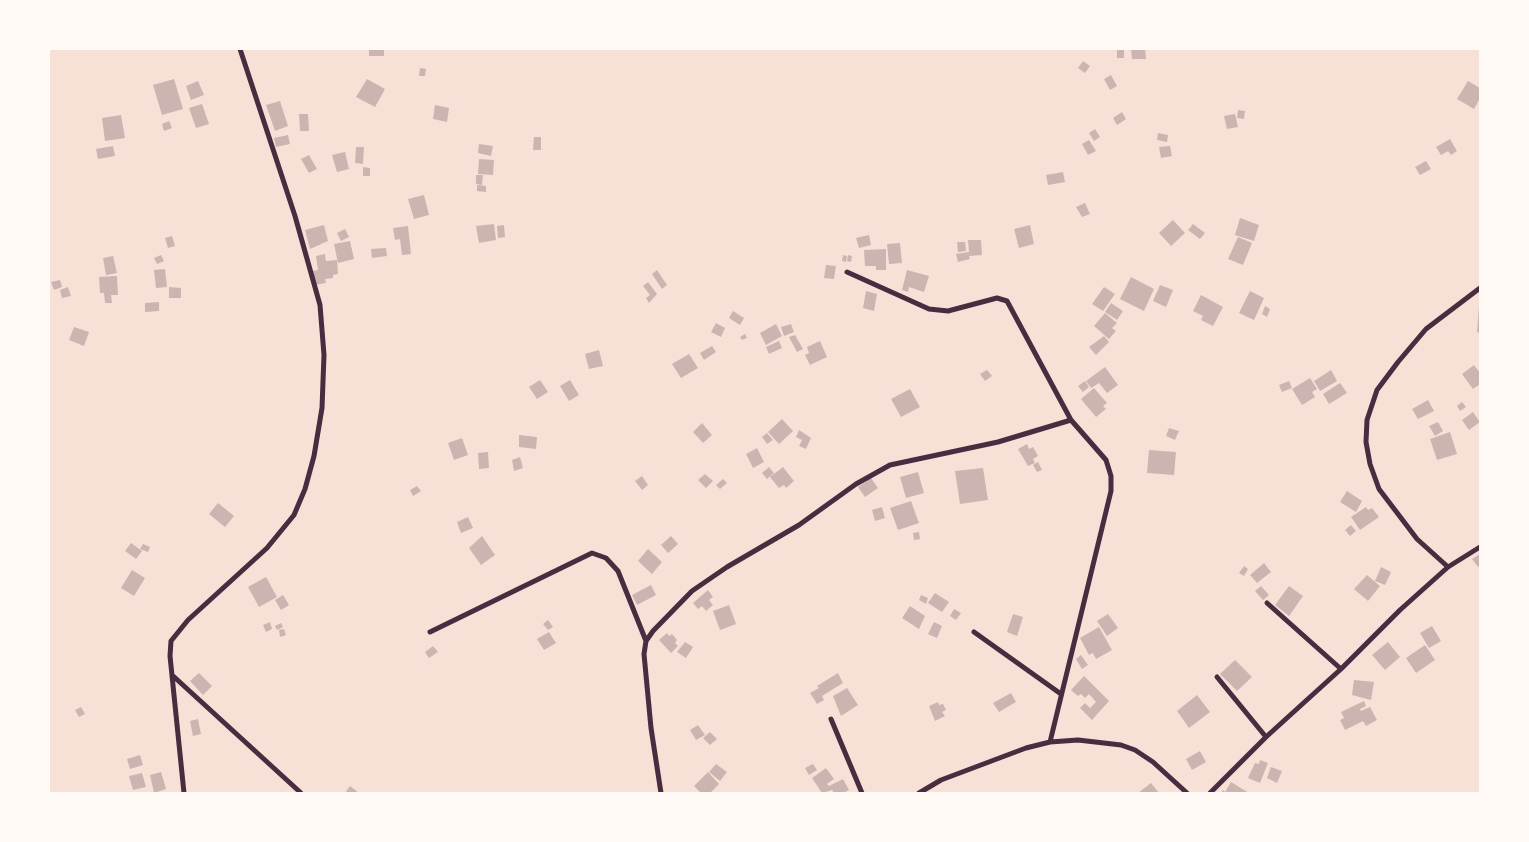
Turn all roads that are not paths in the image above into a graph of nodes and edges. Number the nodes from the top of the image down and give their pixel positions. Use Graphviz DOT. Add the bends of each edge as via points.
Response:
graph roads {
  1 [pos="240,49"];
  2 [pos="847,272"];
  3 [pos="1480,288"];
  4 [pos="1071,420"];
  5 [pos="1480,547"];
  6 [pos="1448,567"];
  7 [pos="1266,603"];
  8 [pos="430,632"];
  9 [pos="974,632"];
  10 [pos="646,641"];
  11 [pos="1341,670"];
  12 [pos="172,675"];
  13 [pos="1217,677"];
  14 [pos="1061,694"];
  15 [pos="832,720"];
  16 [pos="1266,737"];
  17 [pos="1050,742"];
  18 [pos="184,793"];
  19 [pos="301,793"];
  20 [pos="661,793"];
  21 [pos="862,793"];
  22 [pos="919,793"];
  23 [pos="1187,793"];
  24 [pos="1210,793"];
  1 -- 12 [label="street" via="295,216 320,305 324,355 322,408 314,456 294,515 267,548 180,629 171,641"];
  2 -- 4 [label="street" via="929,308 948,311 997,298 1006,301"];
  3 -- 6 [label="street" via="1426,329 1378,390 1367,420 1366,442 1379,488 1418,539"];
  4 -- 10 [label="street" via="998,442 903,461 875,472 799,525 692,591"];
  4 -- 14 [label="street" via="1106,460 1111,491"];
  5 -- 6 [label="street"];
  6 -- 11 [label="street"];
  7 -- 11 [label="street"];
  8 -- 10 [label="street" via="592,553 606,558 618,571"];
  9 -- 14 [label="street"];
  10 -- 20 [label="street" via="644,654 651,728"];
  11 -- 16 [label="street"];
  12 -- 18 [label="street"];
  12 -- 19 [label="street"];
  13 -- 16 [label="street"];
  14 -- 17 [label="street"];
  15 -- 21 [label="street"];
  16 -- 24 [label="street"];
  17 -- 22 [label="street" via="941,780"];
  17 -- 23 [label="street" via="1078,740 1135,750"];
}
